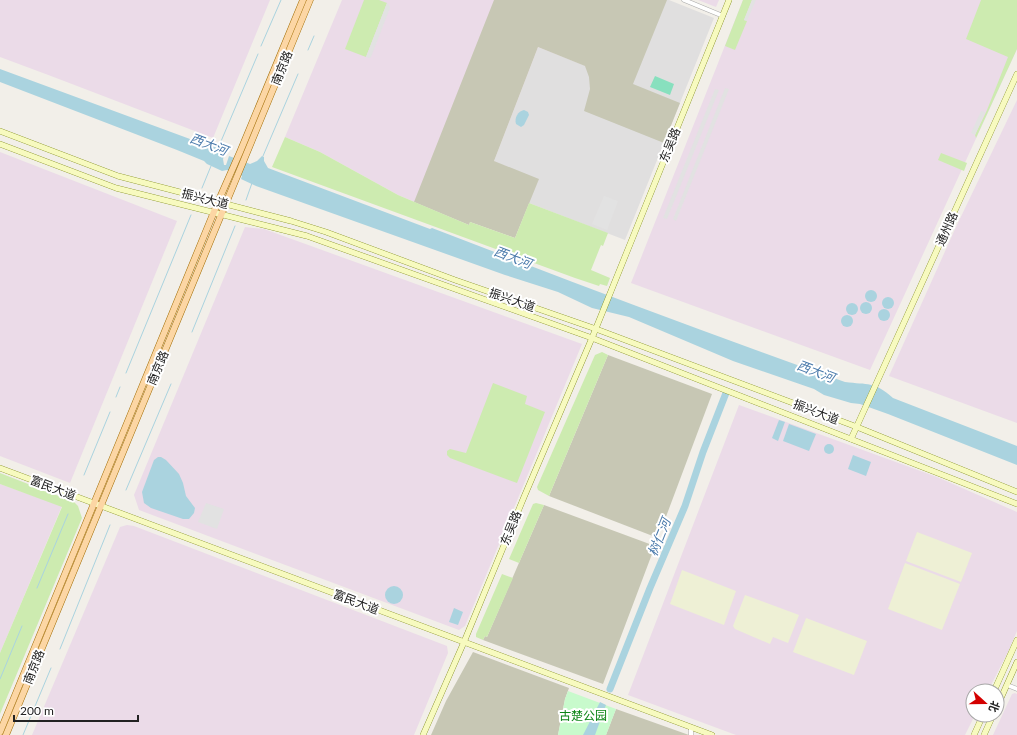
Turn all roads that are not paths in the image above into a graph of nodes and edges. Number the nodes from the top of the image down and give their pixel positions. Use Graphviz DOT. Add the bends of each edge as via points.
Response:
graph roads {
  1 [pos="303,0"];
  2 [pos="310,0"];
  3 [pos="684,0"];
  4 [pos="729,0"];
  5 [pos="723,16"];
  6 [pos="1017,74"];
  7 [pos="0,131"];
  8 [pos="0,144"];
  9 [pos="218,202"];
  10 [pos="226,204"];
  11 [pos="213,213"];
  12 [pos="222,215"];
  13 [pos="596,329"];
  14 [pos="592,338"];
  15 [pos="857,427"];
  16 [pos="851,439"];
  17 [pos="0,468"];
  18 [pos="1017,492"];
  19 [pos="1017,504"];
  20 [pos="98,505"];
  21 [pos="1017,640"];
  22 [pos="464,642"];
  23 [pos="1017,662"];
  24 [pos="998,683"];
  25 [pos="1006,685"];
  26 [pos="1017,689"];
  27 [pos="979,723"];
  28 [pos="989,723"];
  29 [pos="691,727"];
  30 [pos="0,732"];
  31 [pos="708,734"];
  32 [pos="6,735"];
  33 [pos="423,735"];
  34 [pos="691,735"];
  35 [pos="974,735"];
  36 [pos="984,735"];
  1 -- 9 [label="main road, 南京路"];
  2 -- 10 [label="main road, 南京路"];
  3 -- 5 [label="street"];
  4 -- 5 [label="main road, 东吴路"];
  5 -- 13 [label="main road, 东吴路"];
  6 -- 15 [label="main road, 通州路"];
  7 -- 9 [label="main road, 振兴大道" via="118,176"];
  8 -- 11 [label="main road, 振兴大道" via="116,188"];
  9 -- 10 [label="main road, 振兴大道"];
  9 -- 11 [label="main road, 南京路"];
  10 -- 12 [label="main road, 南京路"];
  10 -- 13 [label="main road, 振兴大道" via="326,232"];
  11 -- 12 [label="main road, 振兴大道"];
  11 -- 20 [label="main road, 南京路"];
  12 -- 14 [label="main road, 振兴大道" via="307,236"];
  12 -- 20 [label="main road, 南京路"];
  13 -- 14 [label="main road, 东吴路"];
  13 -- 15 [label="main road, 振兴大道"];
  14 -- 16 [label="main road, 振兴大道"];
  14 -- 22 [label="main road, 东吴路"];
  15 -- 16 [label="main road, 通州路"];
  15 -- 18 [label="main road, 振兴大道"];
  16 -- 19 [label="main road, 振兴大道"];
  17 -- 20 [label="main road, 富民大道"];
  20 -- 22 [label="main road, 富民大道"];
  20 -- 30 [label="main road, 南京路"];
  20 -- 32 [label="main road, 南京路"];
  21 -- 24 [label="main road"];
  22 -- 29 [label="main road, 富民大道"];
  22 -- 33 [label="main road, 东吴路"];
  23 -- 25 [label="main road"];
  25 -- 26 [label="street"];
  27 -- 35 [label="main road"];
  28 -- 36 [label="main road"];
  29 -- 31 [label="main road, 富民大道"];
  29 -- 34 [label="street"];
}
